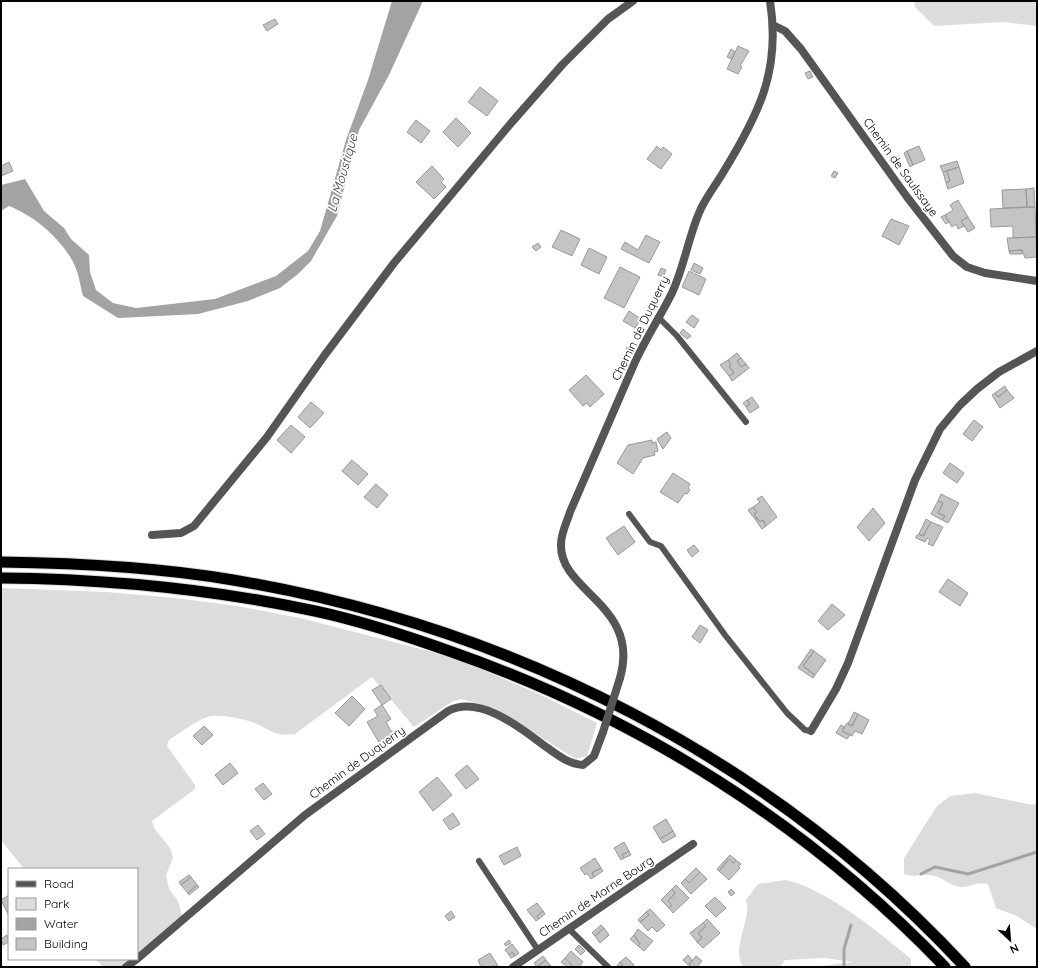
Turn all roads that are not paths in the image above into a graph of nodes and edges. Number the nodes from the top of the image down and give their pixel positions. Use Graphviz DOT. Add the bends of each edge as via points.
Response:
graph roads {
  1 [pos="633,1"];
  2 [pos="770,1"];
  3 [pos="773,25"];
  4 [pos="1037,281"];
  5 [pos="658,317"];
  6 [pos="1037,351"];
  7 [pos="746,422"];
  8 [pos="629,514"];
  9 [pos="152,535"];
  10 [pos="1,562"];
  11 [pos="1,578"];
  12 [pos="811,731"];
  13 [pos="693,844"];
  14 [pos="479,862"];
  15 [pos="569,929"];
  16 [pos="944,945"];
  17 [pos="538,950"];
  18 [pos="138,958"];
  19 [pos="136,960"];
  20 [pos="126,967"];
  21 [pos="513,967"];
  22 [pos="608,967"];
  23 [pos="945,967"];
  24 [pos="965,967"];
  25 [pos="971,967"];
  1 -- 9 [label="street" via="608,19 562,65 394,263 267,437 194,526 181,533"];
  2 -- 3 [label="street, Chemin de Duquerry"];
  3 -- 4 [label="street, Chemin de Saulssaye" via="785,31 801,50 953,256 967,267 985,273"];
  3 -- 5 [label="street, Chemin de Duquerry" via="771,64 766,88 751,125 699,212 672,293"];
  5 -- 7 [label="lane" via="677,336"];
  5 -- 18 [label="street, Chemin de Duquerry, bridge" via="619,398 570,512 560,543 563,560 570,571 614,622 623,651 620,678 594,756 583,765 573,764 493,713 471,706 457,706 305,815"];
  6 -- 12 [label="street" via="999,372 977,389 940,429 915,480 848,663"];
  8 -- 12 [label="lane" via="650,542 661,546 716,624 787,713 805,730"];
  10 -- 16 [label="highway" via="146,570 232,580 323,598 410,621 497,651 603,697 670,733 744,779 810,826 870,875"];
  11 -- 23 [label="highway" via="43,578 140,585 230,595 325,613 407,636 489,665 569,699 661,745 737,792 799,836 860,886"];
  13 -- 15 [label="street, Chemin de Morne Bourg"];
  14 -- 17 [label="lane"];
  15 -- 17 [label="street, Chemin de Morne Bourg"];
  15 -- 22 [label="lane"];
  16 -- 24 [label="highway"];
  16 -- 25 [label="lane"];
  17 -- 21 [label="street, Chemin de Morne Bourg"];
  19 -- 20 [label="street, Chemin de Duquerry"];
}
